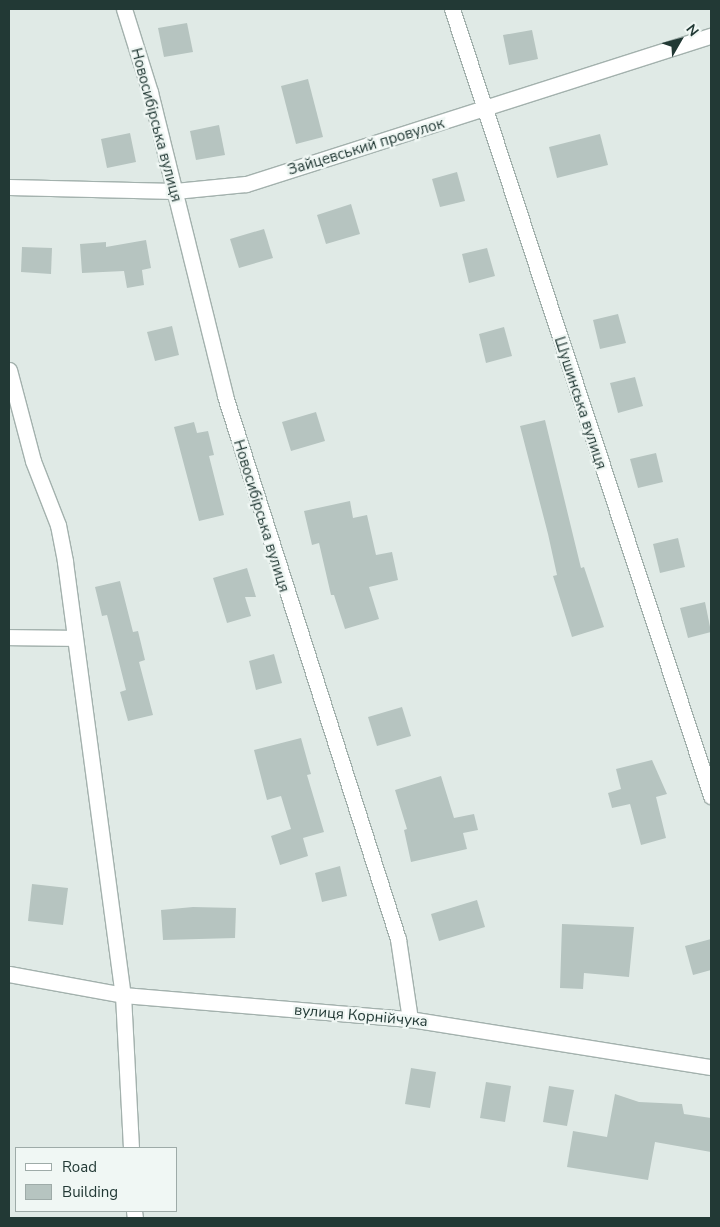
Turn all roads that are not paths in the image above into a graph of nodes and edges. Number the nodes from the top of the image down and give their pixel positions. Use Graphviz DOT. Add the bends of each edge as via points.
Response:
graph roads {
  1 [pos="124,9"];
  2 [pos="452,9"];
  3 [pos="711,36"];
  4 [pos="483,111"];
  5 [pos="9,187"];
  6 [pos="175,191"];
  7 [pos="9,370"];
  8 [pos="9,638"];
  9 [pos="73,638"];
  10 [pos="711,796"];
  11 [pos="9,974"];
  12 [pos="123,995"];
  13 [pos="410,1019"];
  14 [pos="711,1067"];
  15 [pos="131,1147"];
  1 -- 6 [label="street, Новосибірська вулиця"];
  2 -- 4 [label="street, Шушинська вулиця"];
  3 -- 4 [label="street, Зайцевський провулок"];
  4 -- 6 [label="street, Зайцевський провулок" via="246,184"];
  4 -- 10 [label="street, Шушинська вулиця"];
  5 -- 6 [label="street, Зайцевський провулок"];
  6 -- 13 [label="street, Новосибірська вулиця" via="225,396 398,939"];
  7 -- 9 [label="street" via="33,461 58,525"];
  8 -- 9 [label="street"];
  9 -- 12 [label="street"];
  11 -- 12 [label="street, вулиця Корнійчука"];
  12 -- 13 [label="street, вулиця Корнійчука"];
  12 -- 15 [label="street"];
  13 -- 14 [label="street, вулиця Корнійчука"];
}
